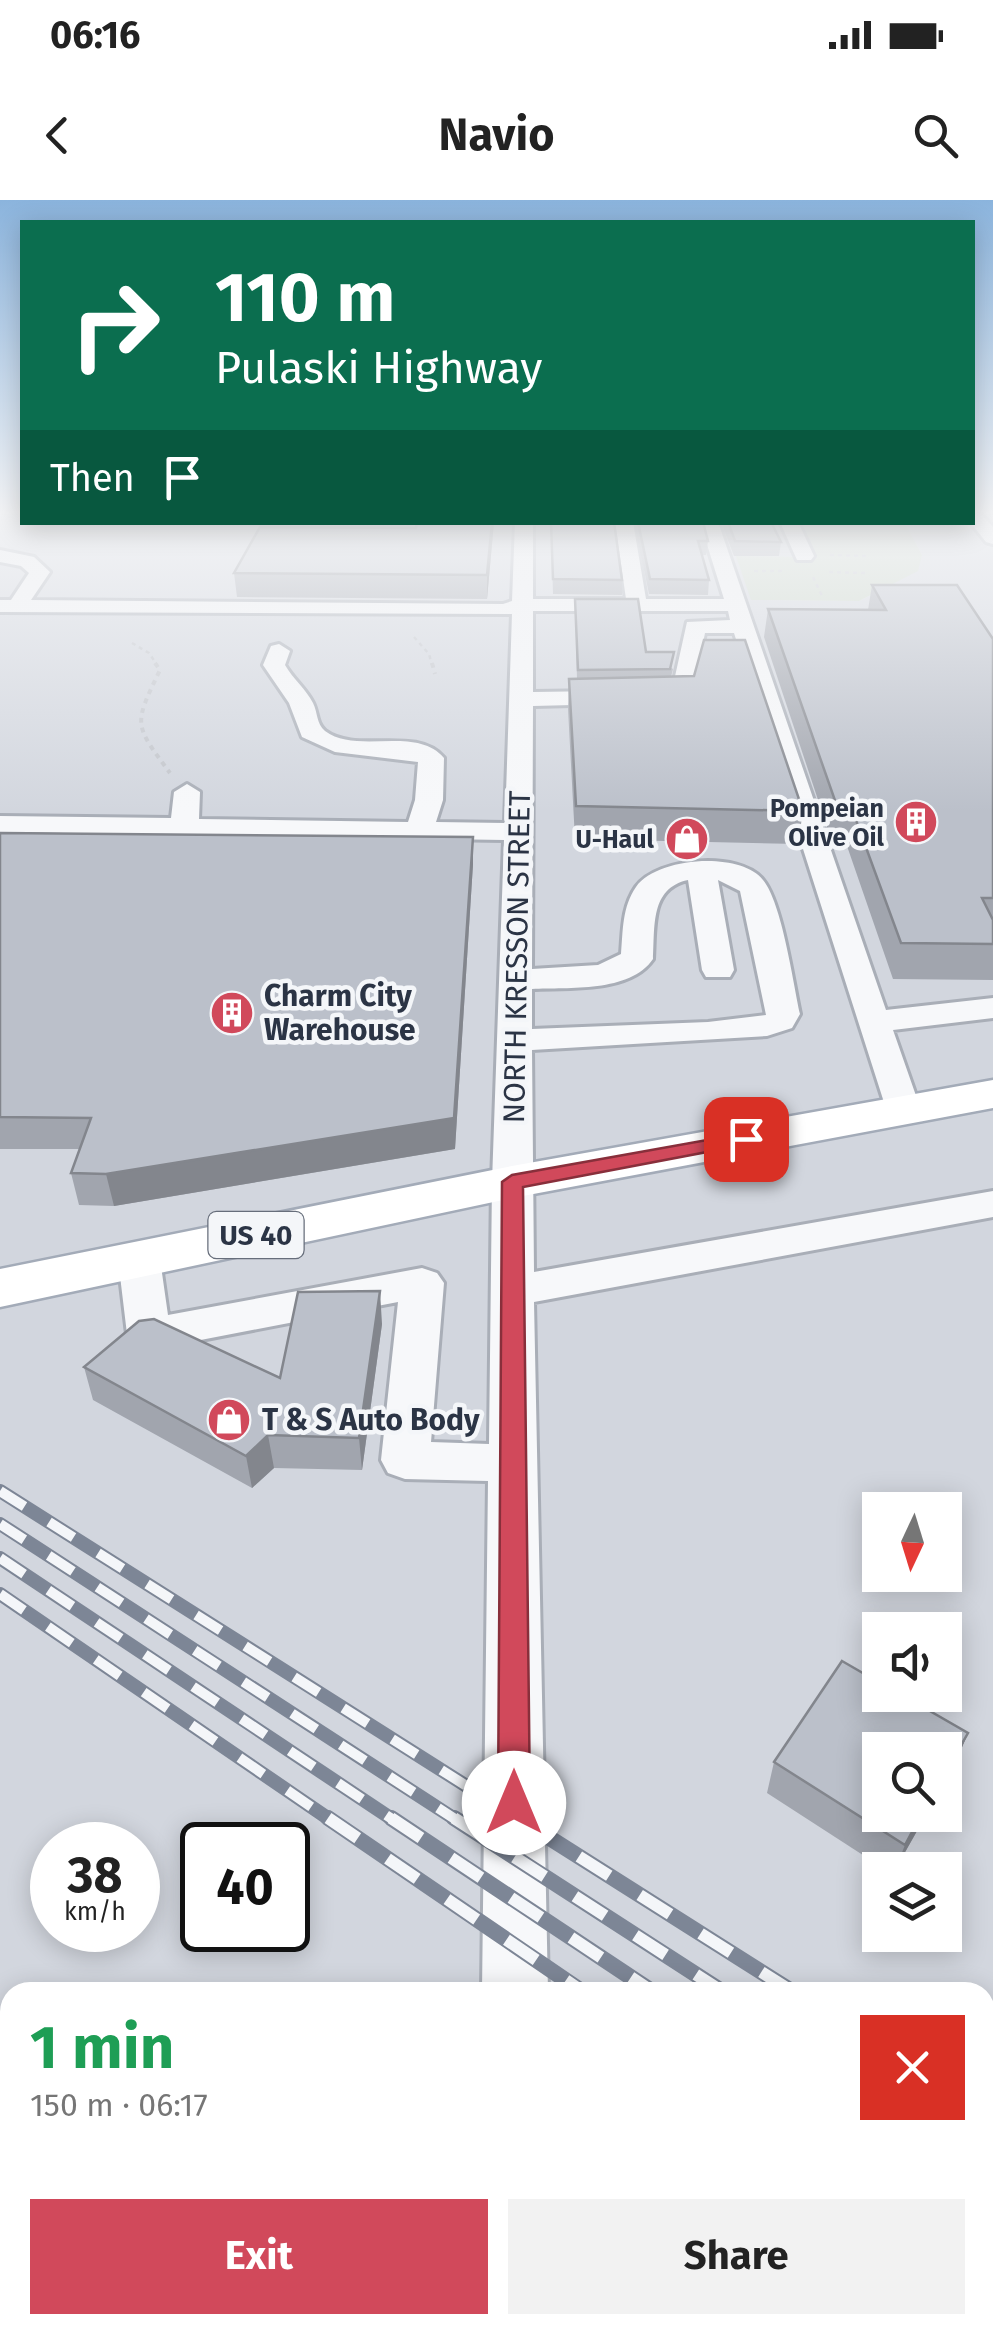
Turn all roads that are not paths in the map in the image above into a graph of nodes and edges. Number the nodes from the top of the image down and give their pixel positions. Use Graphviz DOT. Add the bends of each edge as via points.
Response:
graph roads {
  1 [pos="419,614"];
  2 [pos="521,614"];
  3 [pos="580,614"];
  4 [pos="719,614"];
  5 [pos="742,616"];
  6 [pos="695,627"];
  7 [pos="473,635"];
  8 [pos="279,650"];
  9 [pos="521,698"];
  10 [pos="187,792"];
  11 [pos="0,824"];
  12 [pos="184,829"];
  13 [pos="419,831"];
  14 [pos="519,832"];
  15 [pos="702,872"];
  16 [pos="718,970"];
  17 [pos="516,980"];
  18 [pos="993,1008"];
  19 [pos="874,1022"];
  20 [pos="515,1040"];
  21 [pos="993,1094"];
  22 [pos="902,1110"];
  23 [pos="512,1182"];
  24 [pos="993,1204"];
  25 [pos="138,1259"];
  26 [pos="0,1288"];
  27 [pos="512,1291"];
  28 [pos="512,1463"];
  29 [pos="515,1982"];
  1 -- 7 [label="street"];
  2 -- 9 [label="street, NORTH KRESSON STREET" via="514,651"];
  3 -- 6 [label="street" via="598,623"];
  4 -- 5 [label="street"];
  5 -- 6 [label="street"];
  5 -- 19 [label="street"];
  6 -- 9 [label="street" via="683,697"];
  8 -- 13 [label="street" via="274,664 280,678 319,738 415,750 431,758"];
  9 -- 14 [label="street, NORTH KRESSON STREET"];
  10 -- 12 [label="street"];
  11 -- 12 [label="street"];
  12 -- 13 [label="street"];
  13 -- 14 [label="street"];
  14 -- 17 [label="street, NORTH KRESSON STREET"];
  15 -- 16 [label="street"];
  15 -- 17 [label="street" via="670,874 654,883 642,904 636,959 604,975"];
  15 -- 20 [label="street" via="749,881 757,894 779,987 780,1021 708,1032"];
  17 -- 20 [label="street, NORTH KRESSON STREET"];
  18 -- 19 [label="street"];
  19 -- 22 [label="street"];
  20 -- 23 [label="street, NORTH KRESSON STREET"];
  21 -- 22 [label="main road, US 40"];
  22 -- 23 [label="main road, US 40"];
  23 -- 25 [label="main road, US 40"];
  23 -- 27 [label="street, NORTH KRESSON STREET"];
  24 -- 27 [label="street"];
  25 -- 26 [label="main road, US 40"];
  25 -- 28 [label="street" via="149,1334 422,1284 405,1460"];
  27 -- 28 [label="street, NORTH KRESSON STREET"];
  28 -- 29 [label="street, NORTH KRESSON STREET"];
}
